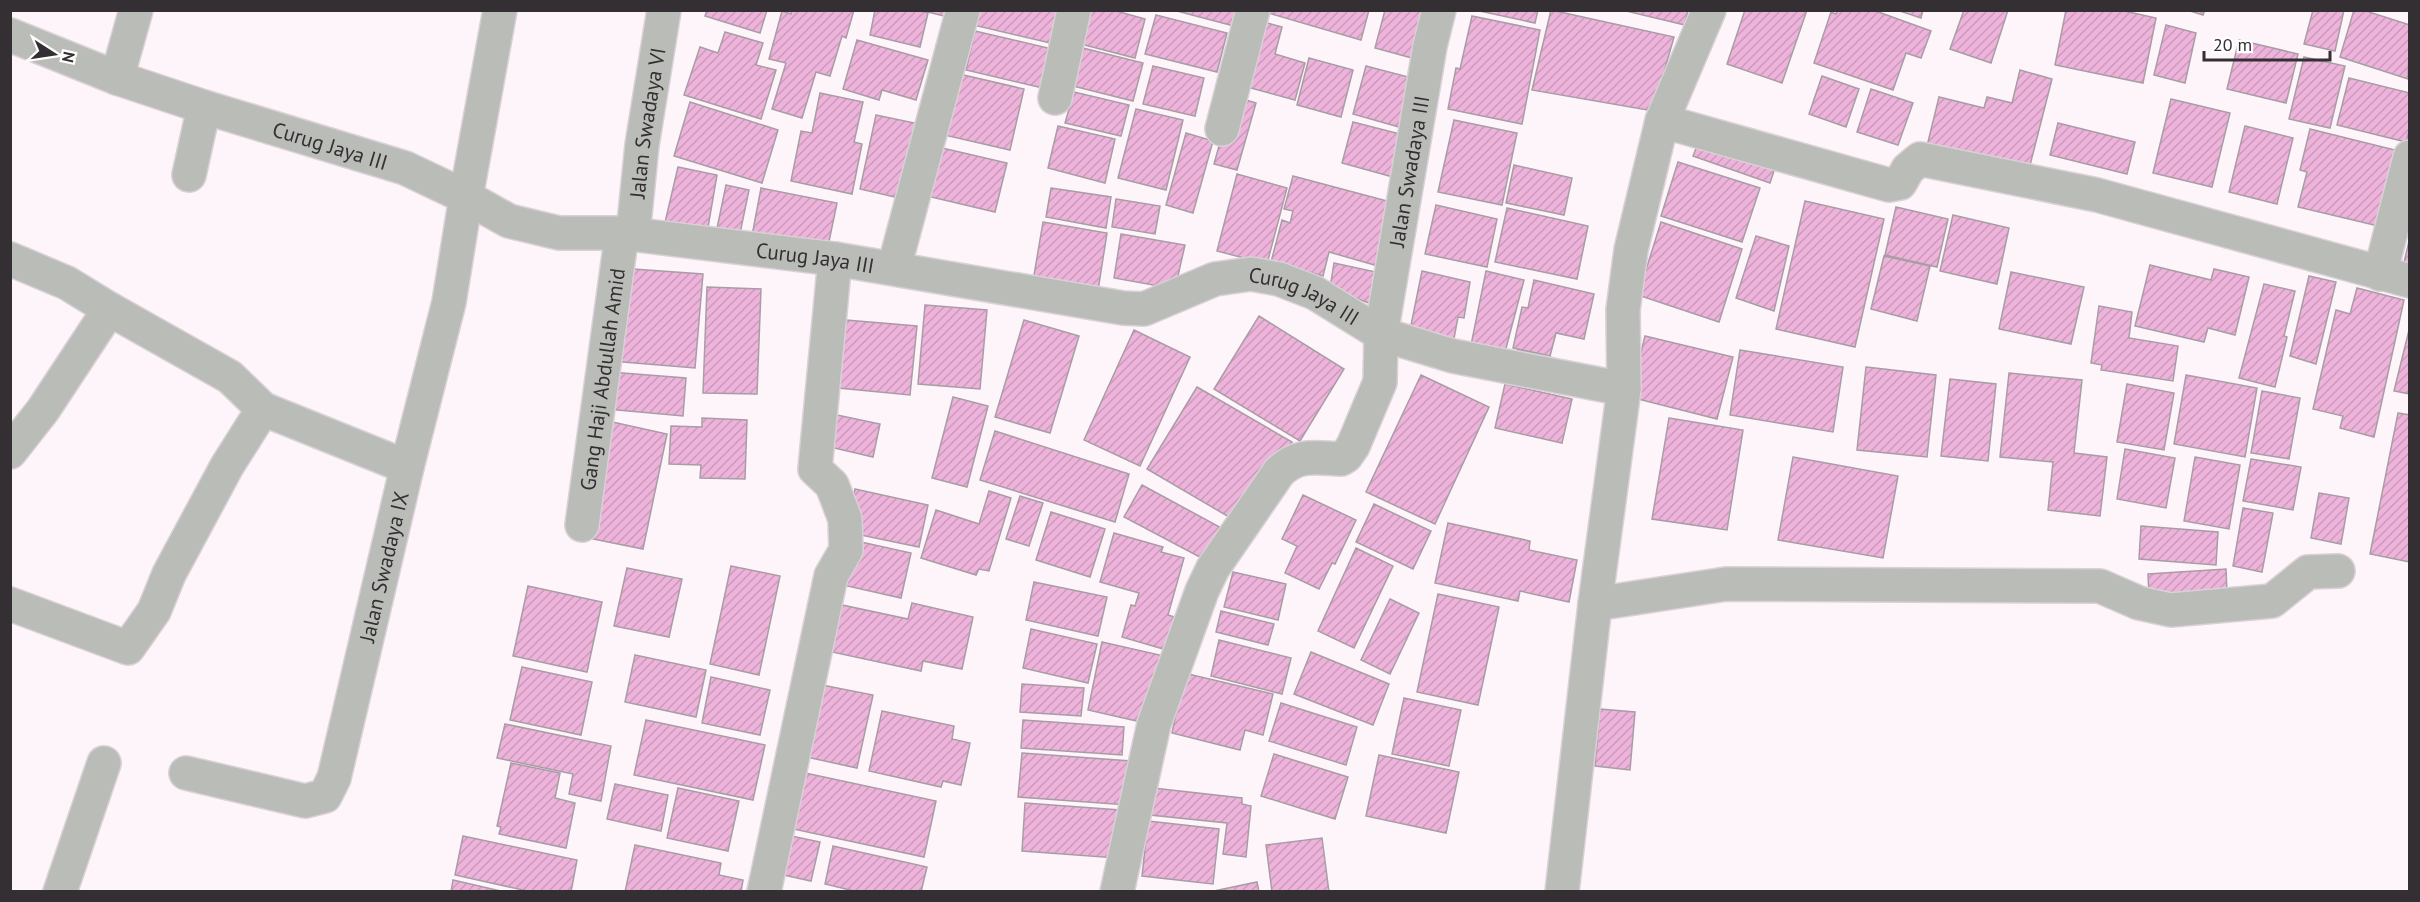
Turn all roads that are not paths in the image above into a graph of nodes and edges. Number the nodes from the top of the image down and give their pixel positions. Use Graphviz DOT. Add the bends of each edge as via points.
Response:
graph roads {
  1 [pos="136,10"];
  2 [pos="500,10"];
  3 [pos="664,10"];
  4 [pos="963,10"];
  5 [pos="1074,10"];
  6 [pos="1252,10"];
  7 [pos="1439,10"];
  8 [pos="1709,10"];
  9 [pos="10,36"];
  10 [pos="117,78"];
  11 [pos="1055,98"];
  12 [pos="204,107"];
  13 [pos="1662,122"];
  14 [pos="1222,129"];
  15 [pos="2409,157"];
  16 [pos="189,175"];
  17 [pos="466,197"];
  18 [pos="627,234"];
  19 [pos="835,259"];
  20 [pos="10,260"];
  21 [pos="894,268"];
  22 [pos="2395,277"];
  23 [pos="111,310"];
  24 [pos="1381,334"];
  25 [pos="1624,389"];
  26 [pos="263,409"];
  27 [pos="10,452"];
  28 [pos="407,467"];
  29 [pos="582,525"];
  30 [pos="2338,571"];
  31 [pos="10,604"];
  32 [pos="1595,604"];
  33 [pos="104,763"];
  34 [pos="186,773"];
  35 [pos="60,891"];
  36 [pos="764,891"];
  37 [pos="1117,891"];
  38 [pos="1562,891"];
  1 -- 10 [label="street"];
  2 -- 17 [label="street, Jalan Swadaya IX"];
  3 -- 18 [label="street, Jalan Swadaya VI"];
  4 -- 21 [label="street"];
  5 -- 11 [label="street"];
  6 -- 14 [label="street"];
  7 -- 24 [label="street, Jalan Swadaya III"];
  8 -- 13 [label="street"];
  9 -- 10 [label="street, Curug Jaya III"];
  10 -- 12 [label="street, Curug Jaya III"];
  12 -- 16 [label="street"];
  12 -- 17 [label="street, Curug Jaya III" via="405,168"];
  13 -- 22 [label="street" via="1889,185 1900,183 1920,159 2097,195"];
  13 -- 25 [label="street" via="1631,250 1623,310"];
  15 -- 22 [label="street"];
  17 -- 18 [label="street, Curug Jaya III" via="509,221 559,233"];
  17 -- 28 [label="street, Jalan Swadaya IX" via="449,302"];
  18 -- 19 [label="street, Curug Jaya III"];
  18 -- 29 [label="street, Gang Haji Abdullah Amid"];
  19 -- 21 [label="street, Curug Jaya III"];
  19 -- 36 [label="street" via="815,469 832,485 845,519 846,550 831,576"];
  20 -- 23 [label="street" via="67,283"];
  21 -- 24 [label="street, Curug Jaya III" via="1096,305 1144,309 1215,279 1251,274 1279,279 1315,293"];
  23 -- 26 [label="street" via="230,378"];
  23 -- 27 [label="street"];
  24 -- 25 [label="street, Curug Jaya III" via="1453,356"];
  24 -- 37 [label="street, Jalan Swadaya III" via="1380,382 1346,456 1298,458 1284,467 1213,568 1202,591 1151,732"];
  25 -- 32 [label="street"];
  26 -- 28 [label="street"];
  26 -- 31 [label="street" via="227,466 169,574 154,611 128,648"];
  28 -- 34 [label="street, Jalan Swadaya IX" via="334,778 324,796 305,801"];
  30 -- 32 [label="street" via="2308,572 2272,601 2171,610 2139,603 2100,586 1726,584"];
  32 -- 38 [label="street"];
  33 -- 35 [label="street"];
}
